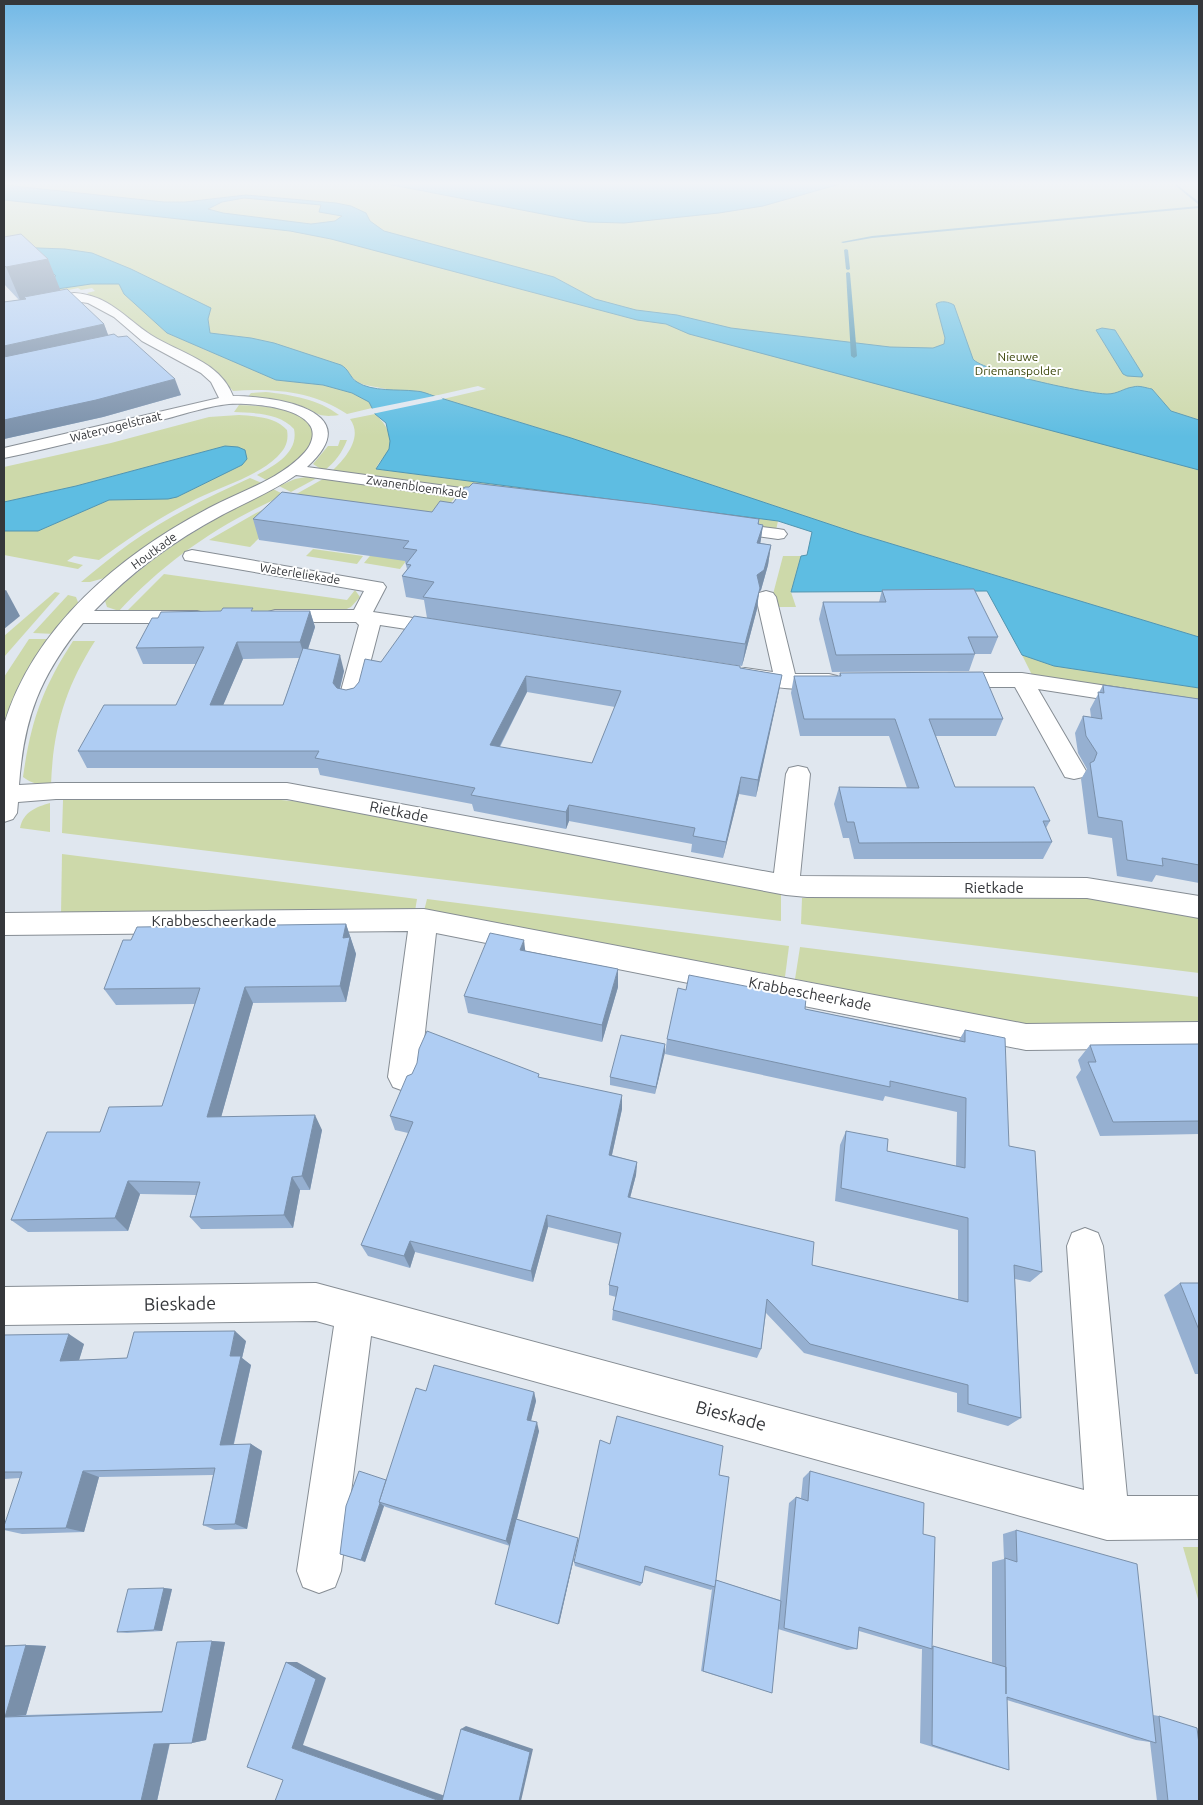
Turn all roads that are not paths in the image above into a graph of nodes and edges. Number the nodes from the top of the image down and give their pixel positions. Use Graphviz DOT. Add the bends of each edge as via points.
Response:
graph roads {
  1 [pos="4,311"];
  2 [pos="147,338"];
  3 [pos="128,342"];
  4 [pos="227,400"];
  5 [pos="4,453"];
  6 [pos="294,470"];
  7 [pos="513,500"];
  8 [pos="709,525"];
  9 [pos="778,534"];
  10 [pos="192,556"];
  11 [pos="766,597"];
  12 [pos="216,616"];
  13 [pos="256,616"];
  14 [pos="362,616"];
  15 [pos="76,617"];
  16 [pos="465,632"];
  17 [pos="725,672"];
  18 [pos="933,680"];
  19 [pos="1022,680"];
  20 [pos="786,681"];
  21 [pos="845,681"];
  22 [pos="350,698"];
  23 [pos="1199,707"];
  24 [pos="1074,771"];
  25 [pos="798,774"];
  26 [pos="5,803"];
  27 [pos="786,885"];
  28 [pos="1199,907"];
  29 [pos="424,920"];
  30 [pos="4,924"];
  31 [pos="1199,1035"];
  32 [pos="404,1077"];
  33 [pos="1085,1246"];
  34 [pos="4,1306"];
  35 [pos="355,1314"];
  36 [pos="1199,1517"];
  37 [pos="1107,1518"];
  38 [pos="319,1571"];
  1 -- 2 [label="street" via="84,298 117,313"];
  2 -- 3 [label="street"];
  2 -- 4 [label="street" via="173,350 210,375 226,393"];
  4 -- 5 [label="street, Watervogelstraat"];
  4 -- 6 [label="street, Houtkade" via="282,405 299,410 318,423 321,431 317,447"];
  6 -- 7 [label="street, Zwanenbloemkade"];
  6 -- 15 [label="street, Houtkade" via="163,543 115,580"];
  8 -- 9 [label="street"];
  10 -- 14 [label="street, Waterleliekade" via="376,587"];
  11 -- 20 [label="street"];
  12 -- 15 [label="street"];
  13 -- 14 [label="street"];
  14 -- 16 [label="street"];
  14 -- 22 [label="street" via="370,624"];
  15 -- 26 [label="street, Houtkade" via="47,657 18,716"];
  17 -- 20 [label="street"];
  18 -- 19 [label="street"];
  19 -- 23 [label="street"];
  19 -- 24 [label="street"];
  20 -- 21 [label="street"];
  25 -- 27 [label="street"];
  26 -- 27 [label="street, Rietkade" via="56,791 287,791"];
  27 -- 28 [label="street, Rietkade" via="807,888 1087,888"];
  29 -- 30 [label="street, Krabbescheerkade"];
  29 -- 31 [label="street, Krabbescheerkade" via="1026,1037"];
  29 -- 32 [label="street"];
  33 -- 37 [label="street"];
  34 -- 35 [label="street, Bieskade" via="316,1302"];
  35 -- 37 [label="street, Bieskade"];
  35 -- 38 [label="street"];
  36 -- 37 [label="street, Bieskade"];
}
